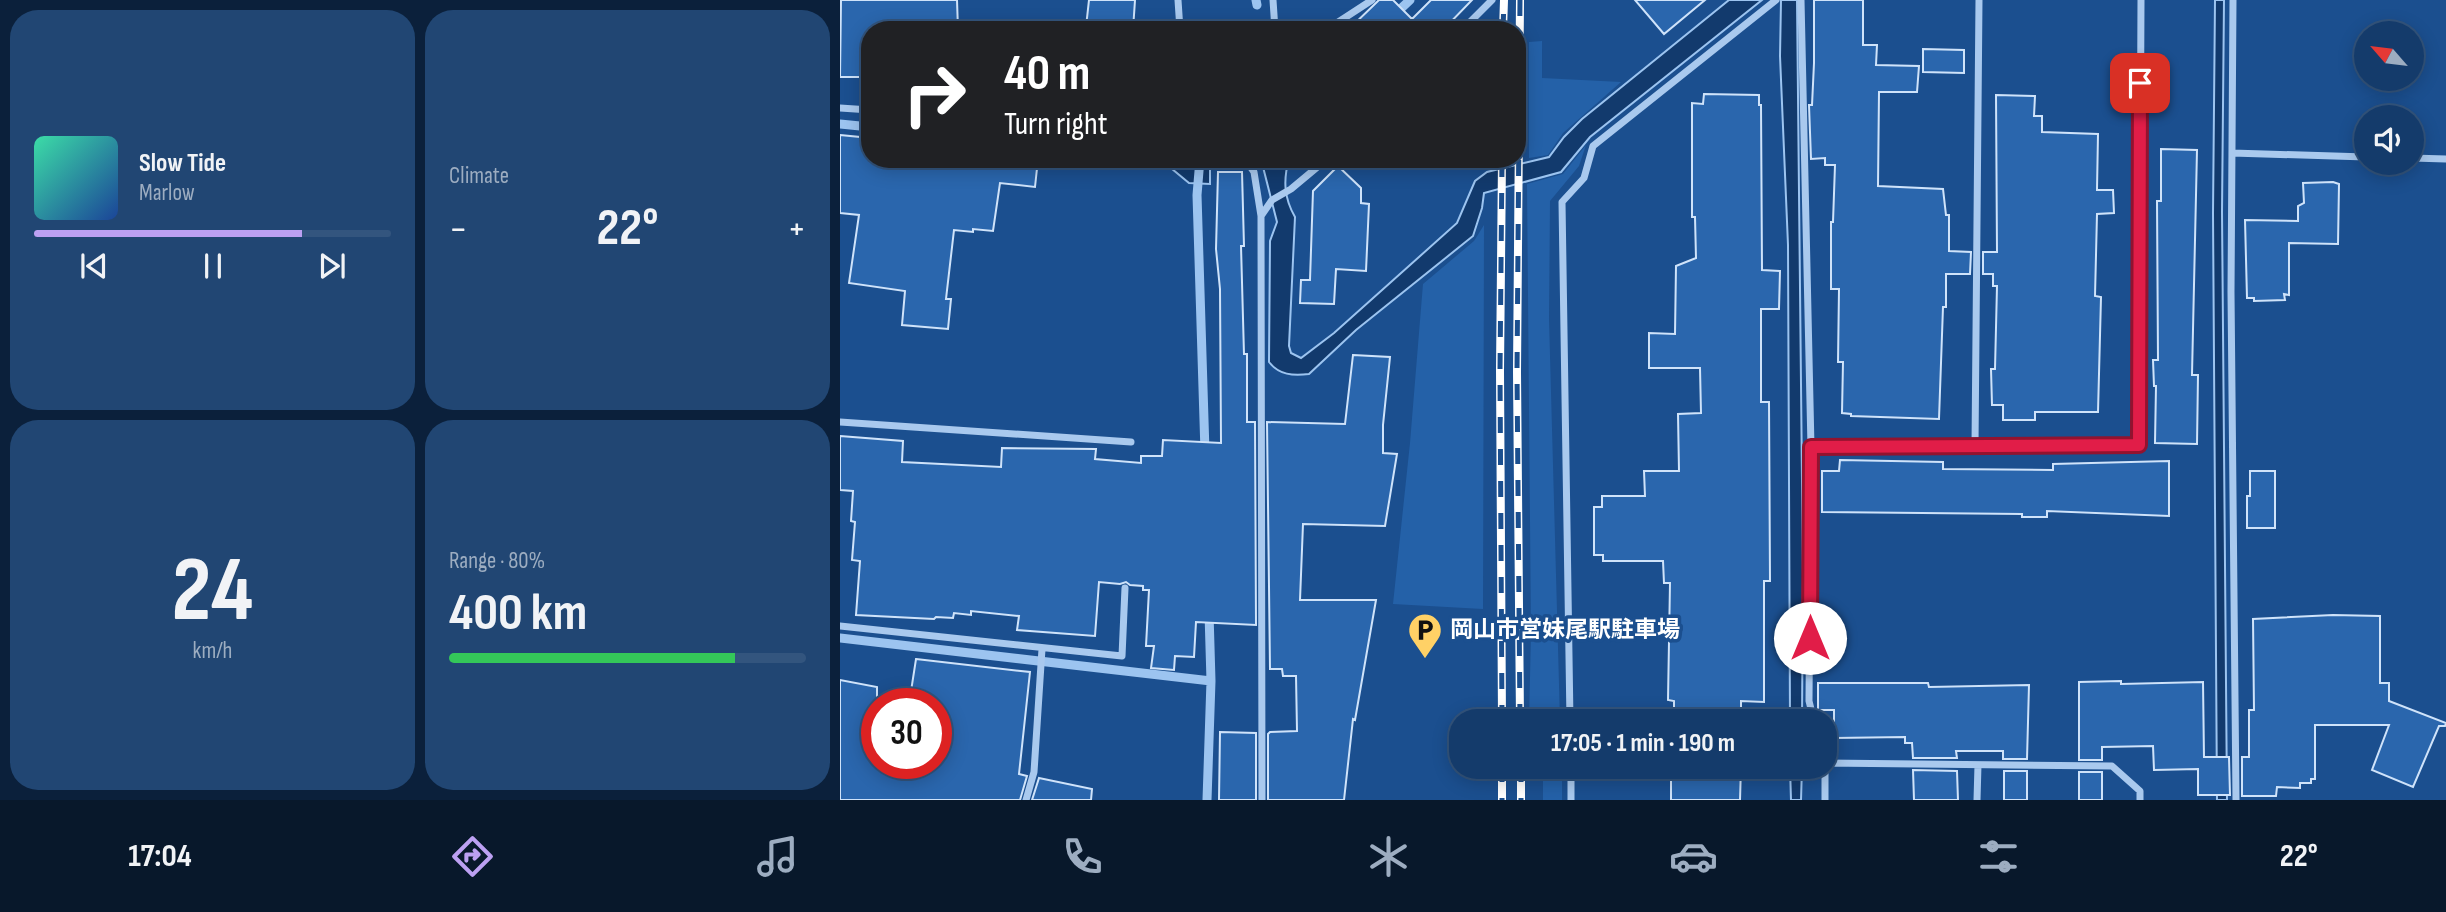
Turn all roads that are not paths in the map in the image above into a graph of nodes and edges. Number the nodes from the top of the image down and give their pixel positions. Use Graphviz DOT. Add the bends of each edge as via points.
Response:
graph roads {
  1 [pos="1178,0"];
  2 [pos="1273,0"];
  3 [pos="1372,0"];
  4 [pos="1492,0"];
  5 [pos="1776,0"];
  6 [pos="1801,0"];
  7 [pos="1979,0"];
  8 [pos="2141,0"];
  9 [pos="2233,0"];
  10 [pos="1179,21"];
  11 [pos="1274,21"];
  12 [pos="1340,21"];
  13 [pos="1471,21"];
  14 [pos="840,108"];
  15 [pos="861,109"];
  16 [pos="2232,153"];
  17 [pos="2354,157"];
  18 [pos="2424,158"];
  19 [pos="2446,159"];
  20 [pos="1251,168"];
  21 [pos="1316,168"];
  22 [pos="1261,216"];
  23 [pos="840,422"];
  24 [pos="1131,442"];
  25 [pos="1975,445"];
  26 [pos="1811,447"];
  27 [pos="1125,588"];
  28 [pos="840,626"];
  29 [pos="1042,653"];
  30 [pos="1570,709"];
  31 [pos="1811,709"];
  32 [pos="1837,765"];
  33 [pos="1978,765"];
  34 [pos="1571,779"];
  35 [pos="1825,779"];
  36 [pos="1026,800"];
  37 [pos="1262,800"];
  38 [pos="1571,800"];
  39 [pos="1825,800"];
  40 [pos="1977,800"];
  41 [pos="2140,800"];
  42 [pos="2236,800"];
  1 -- 10 [label="street"];
  2 -- 11 [label="street"];
  3 -- 12 [label="street"];
  4 -- 13 [label="street"];
  5 -- 30 [label="street" via="1593,146 1584,178 1562,202"];
  6 -- 26 [label="street"];
  7 -- 25 [label="street"];
  8 -- 25 [label="street" via="2139,445"];
  9 -- 16 [label="street"];
  14 -- 15 [label="street"];
  16 -- 17 [label="street"];
  16 -- 42 [label="street"];
  18 -- 19 [label="street"];
  20 -- 22 [label="street"];
  21 -- 22 [label="street" via="1272,200"];
  22 -- 37 [label="street"];
  23 -- 24 [label="street"];
  25 -- 26 [label="street"];
  26 -- 31 [label="street"];
  27 -- 29 [label="street" via="1122,656"];
  28 -- 29 [label="street"];
  29 -- 36 [label="street" via="1034,772"];
  32 -- 33 [label="street"];
  33 -- 40 [label="street"];
  33 -- 41 [label="street" via="2112,766 2140,791"];
  34 -- 38 [label="street"];
  35 -- 39 [label="street"];
}
